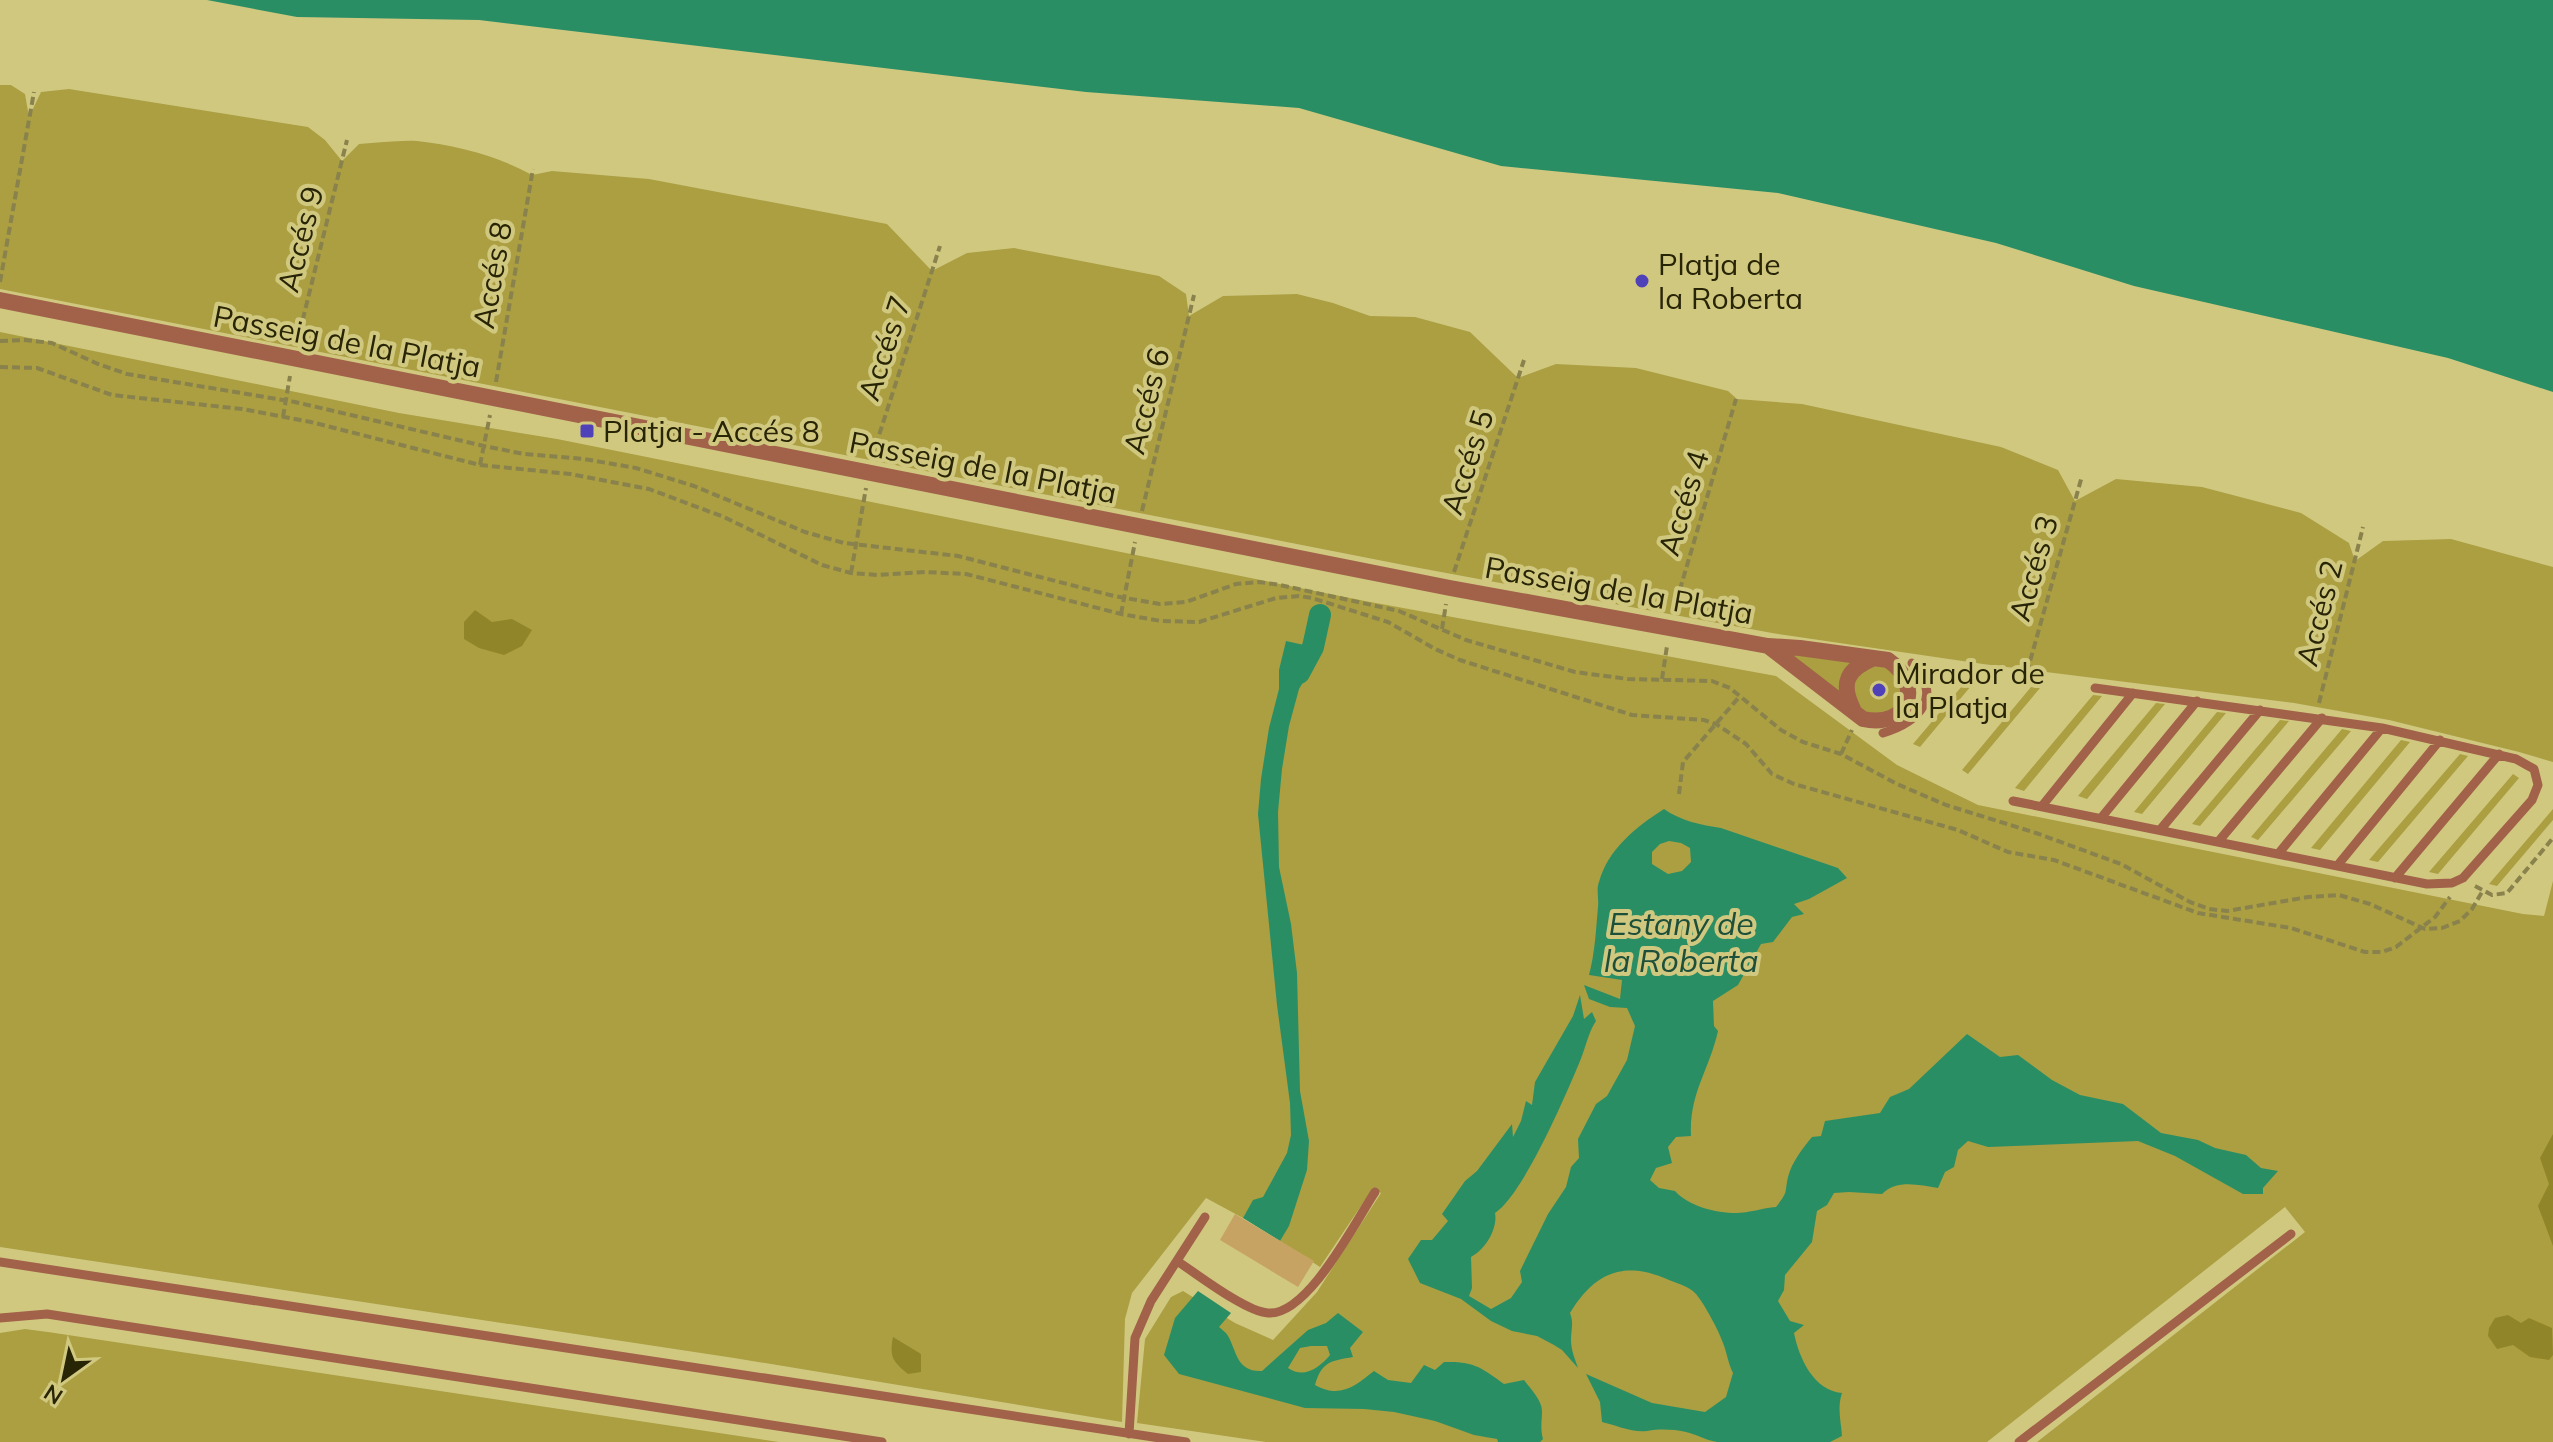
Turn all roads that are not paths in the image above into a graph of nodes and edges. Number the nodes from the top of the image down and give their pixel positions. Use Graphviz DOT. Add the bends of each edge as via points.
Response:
graph roads {
  1 [pos="0,300"];
  2 [pos="1768,646"];
  3 [pos="1874,658"];
  4 [pos="1912,663"];
  5 [pos="2095,688"];
  6 [pos="2133,693"];
  7 [pos="2197,701"];
  8 [pos="2260,710"];
  9 [pos="2319,714"];
  10 [pos="1854,718"];
  11 [pos="2382,728"];
  12 [pos="1883,733"];
  13 [pos="2440,740"];
  14 [pos="2499,754"];
  15 [pos="2013,801"];
  16 [pos="2042,806"];
  17 [pos="2101,818"];
  18 [pos="2160,830"];
  19 [pos="2218,842"];
  20 [pos="2278,854"];
  21 [pos="2337,866"];
  22 [pos="2395,878"];
  23 [pos="1375,1192"];
  24 [pos="1205,1217"];
  25 [pos="2291,1234"];
  26 [pos="1177,1261"];
  27 [pos="0,1262"];
  28 [pos="0,1318"];
  29 [pos="1129,1434"];
  30 [pos="882,1442"];
  31 [pos="1186,1442"];
  32 [pos="2019,1442"];
  1 -- 2 [label="street, Passeig de la Platja" via="1450,588"];
  2 -- 3 [label="street, Passeig de la Platja"];
  2 -- 10 [label="street, Passeig de la Platja"];
  3 -- 10 [label="street" via="1850,675 1845,690"];
  3 -- 10 [label="street, Passeig de la Platja" via="1901,669 1909,696 1892,718"];
  4 -- 12 [label="lane" via="1927,684 1923,705 1905,724"];
  5 -- 6 [label="lane"];
  6 -- 7 [label="lane"];
  6 -- 16 [label="lane"];
  7 -- 8 [label="lane"];
  7 -- 17 [label="lane"];
  8 -- 9 [label="lane"];
  8 -- 18 [label="lane"];
  9 -- 11 [label="lane"];
  9 -- 19 [label="lane"];
  11 -- 13 [label="lane"];
  11 -- 20 [label="lane"];
  13 -- 14 [label="lane"];
  13 -- 21 [label="lane"];
  14 -- 22 [label="lane"];
  14 -- 22 [label="lane" via="2534,769 2538,785 2532,800 2463,878 2427,884"];
  15 -- 16 [label="lane"];
  16 -- 17 [label="lane"];
  17 -- 18 [label="lane"];
  18 -- 19 [label="lane"];
  19 -- 20 [label="lane"];
  20 -- 21 [label="lane"];
  21 -- 22 [label="lane"];
  23 -- 26 [label="lane" via="1324,1271 1284,1311 1266,1314 1239,1302"];
  24 -- 26 [label="lane"];
  25 -- 32 [label="lane"];
  26 -- 29 [label="lane" via="1135,1338"];
  27 -- 29 [label="lane"];
  28 -- 30 [label="lane" via="47,1314"];
  29 -- 31 [label="lane"];
}
